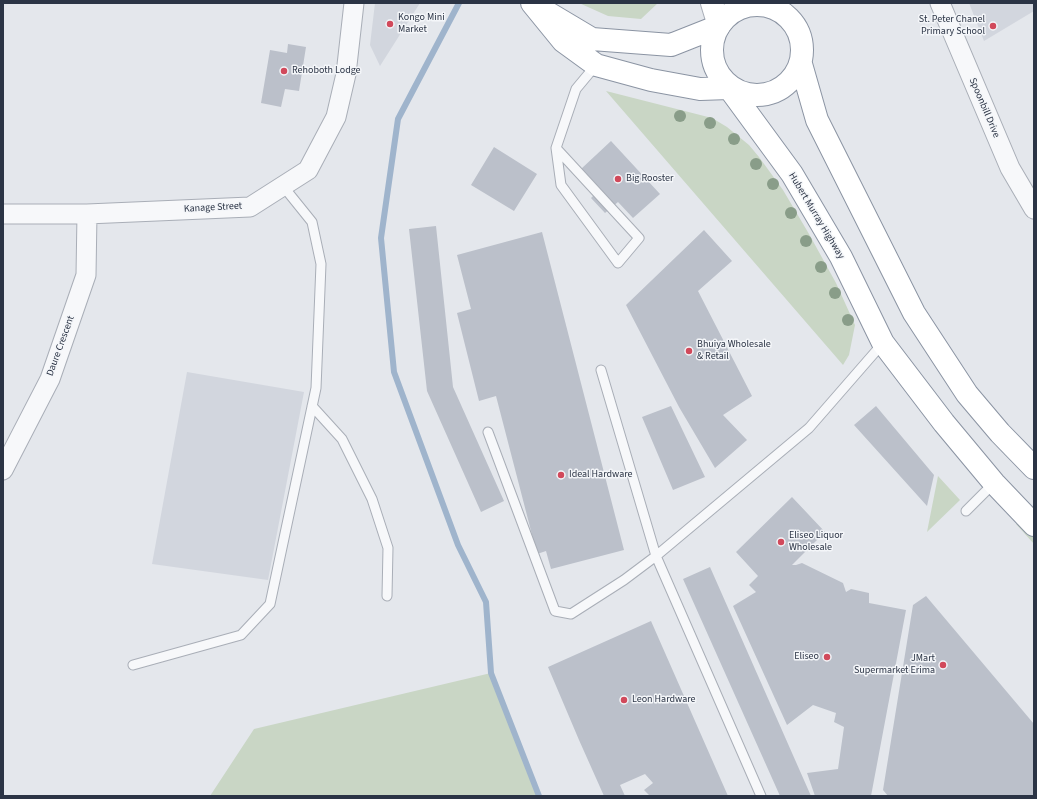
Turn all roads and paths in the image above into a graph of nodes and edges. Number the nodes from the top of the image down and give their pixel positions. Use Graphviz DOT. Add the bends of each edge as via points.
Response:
graph roads {
  1 [pos="354,3"];
  2 [pos="532,3"];
  3 [pos="712,3"];
  4 [pos="940,3"];
  5 [pos="778,6"];
  6 [pos="719,26"];
  7 [pos="801,64"];
  8 [pos="596,65"];
  9 [pos="729,88"];
  10 [pos="556,148"];
  11 [pos="283,186"];
  12 [pos="1034,209"];
  13 [pos="3,214"];
  14 [pos="87,214"];
  15 [pos="883,343"];
  16 [pos="601,370"];
  17 [pos="312,406"];
  18 [pos="488,432"];
  19 [pos="1034,468"];
  20 [pos="3,470"];
  21 [pos="994,483"];
  22 [pos="966,511"];
  23 [pos="1034,525"];
  24 [pos="656,556"];
  25 [pos="387,596"];
  26 [pos="133,666"];
  27 [pos="761,796"];
  1 -- 11 [label="street, Kanage Street" via="346,74 336,117 308,170"];
  2 -- 6 [label="main road" via="592,39 671,45"];
  2 -- 8 [label="main road" via="563,41"];
  3 -- 6 [label="main road"];
  4 -- 12 [label="street, Spoonbill Drive" via="1010,168"];
  5 -- 6 [label="main road" via="750,5 736,10"];
  5 -- 7 [label="main road" via="799,32 803,48"];
  6 -- 9 [label="main road" via="712,43 713,61 720,77"];
  7 -- 9 [label="main road" via="785,87 773,94 759,96"];
  7 -- 19 [label="main road" via="817,120 914,313 966,394"];
  8 -- 9 [label="main road" via="651,80 700,89"];
  8 -- 10 [label="lane" via="576,89"];
  9 -- 15 [label="main road, Hubert Murray Highway" via="796,181 841,257"];
  10 -- 10 [label="lane" via="561,186 618,263 639,238"];
  11 -- 14 [label="street, Kanage Street" via="250,207"];
  11 -- 17 [label="lane" via="312,222 321,264 316,388"];
  13 -- 14 [label="street, Kanage Street"];
  14 -- 20 [label="street, Daure Crescent" via="86,276 50,379"];
  15 -- 21 [label="main road, Hubert Murray Highway"];
  15 -- 24 [label="lane" via="809,428"];
  16 -- 24 [label="lane"];
  17 -- 25 [label="lane" via="342,439 372,498 388,548"];
  17 -- 26 [label="lane" via="270,604 240,635"];
  18 -- 24 [label="lane" via="555,612 572,614"];
  21 -- 22 [label="lane"];
  21 -- 23 [label="main road, Hubert Murray Highway"];
  24 -- 27 [label="lane"];
}
